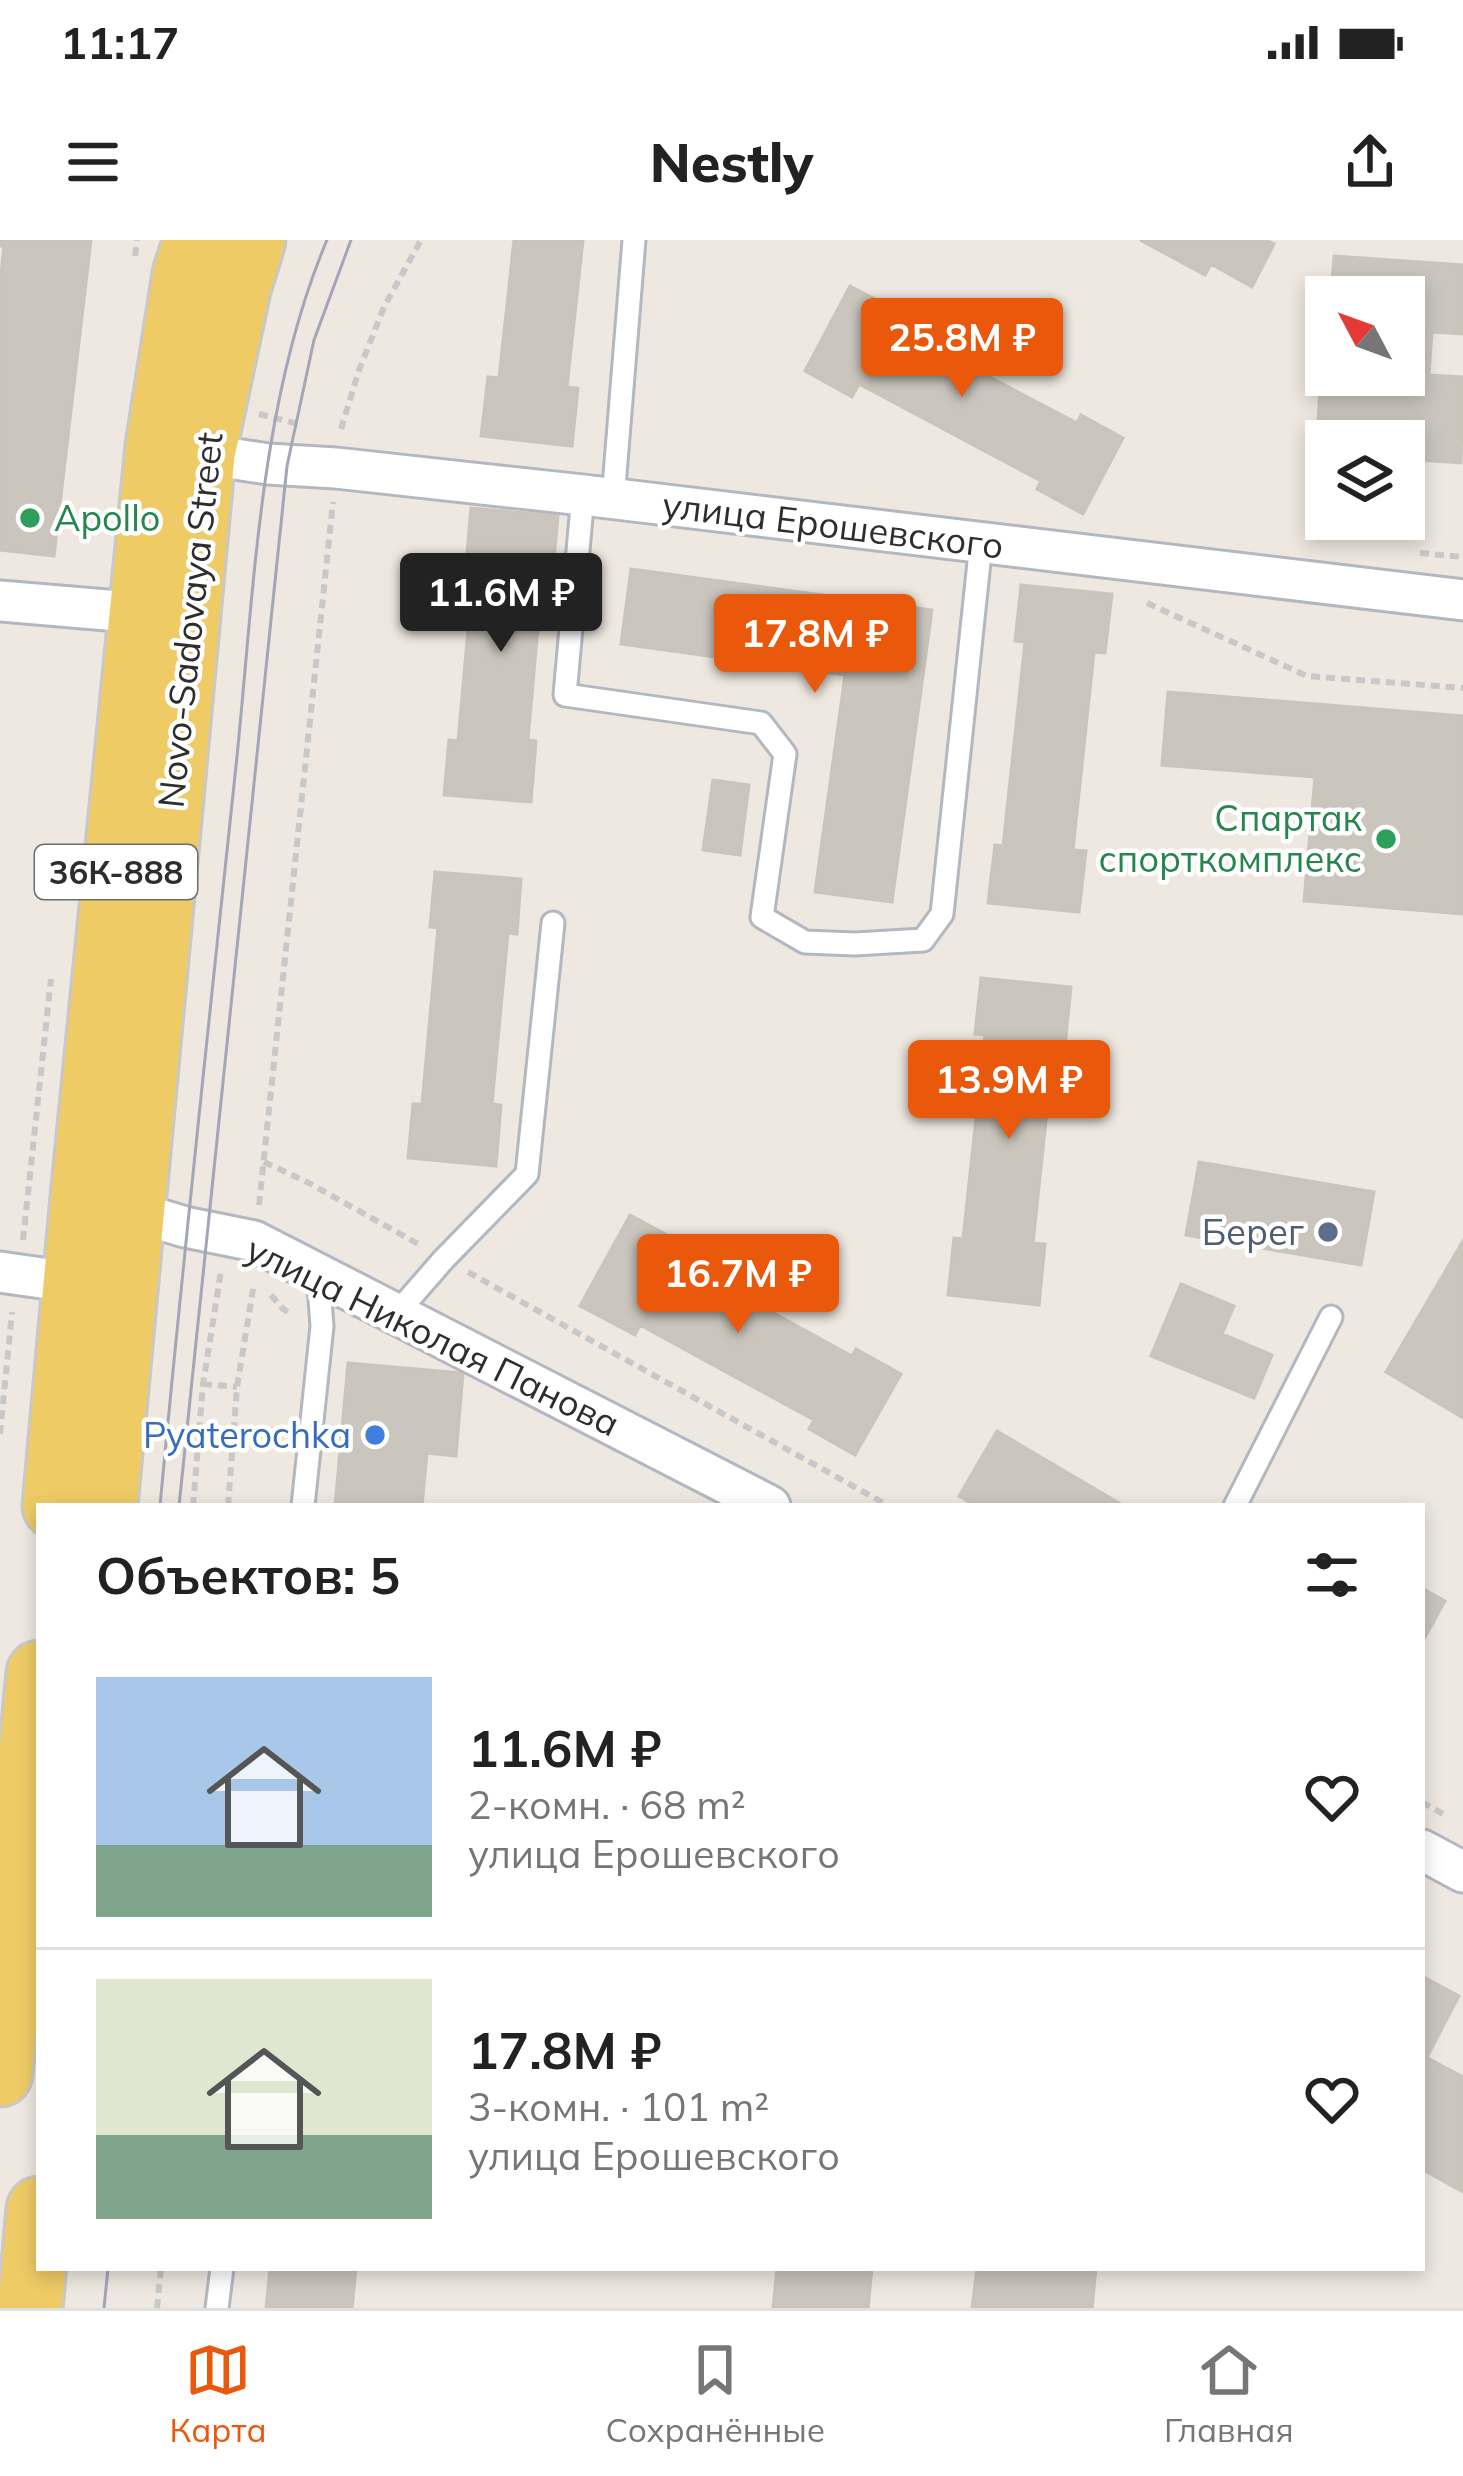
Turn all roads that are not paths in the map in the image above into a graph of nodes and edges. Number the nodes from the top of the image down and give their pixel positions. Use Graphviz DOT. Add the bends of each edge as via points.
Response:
graph roads {
  1 [pos="196,240"];
  2 [pos="253,240"];
  3 [pos="634,240"];
  4 [pos="203,454"];
  5 [pos="598,497"];
  6 [pos="981,543"];
  7 [pos="1463,600"];
  8 [pos="0,601"];
  9 [pos="142,613"];
  10 [pos="553,923"];
  11 [pos="108,1204"];
  12 [pos="0,1272"];
  13 [pos="318,1272"];
  14 [pos="77,1283"];
  15 [pos="396,1314"];
  16 [pos="1331,1317"];
  17 [pos="55,1503"];
  18 [pos="105,1503"];
  19 [pos="303,1503"];
  20 [pos="764,1503"];
  21 [pos="1237,1503"];
  22 [pos="36,1704"];
  23 [pos="1425,1852"];
  24 [pos="1463,1872"];
  25 [pos="0,2074"];
  26 [pos="36,2242"];
  27 [pos="222,2271"];
  28 [pos="30,2308"];
  29 [pos="218,2308"];
  1 -- 9 [label="main road, Novo-Sadovaya Street / 36К-888" via="158,446"];
  2 -- 4 [label="main road, Novo-Sadovaya Street"];
  3 -- 5 [label="lane"];
  4 -- 5 [label="street, улица Ерошевского" via="268,464 339,449"];
  4 -- 11 [label="main road, Novo-Sadovaya Street"];
  5 -- 6 [label="street, улица Ерошевского"];
  5 -- 6 [label="lane" via="565,695 761,723 785,754 762,917 805,942 923,940 942,914"];
  6 -- 7 [label="street, улица Ерошевского"];
  8 -- 9 [label="street"];
  9 -- 11 [label="main road, Novo-Sadovaya Street / 36К-888"];
  10 -- 15 [label="lane" via="527,1174"];
  11 -- 13 [label="street, улица Николая Панова" via="255,1259"];
  11 -- 14 [label="main road, Novo-Sadovaya Street / 36К-888"];
  11 -- 18 [label="main road, Novo-Sadovaya Street"];
  12 -- 14 [label="street"];
  13 -- 15 [label="street, улица Николая Панова"];
  13 -- 19 [label="lane" via="322,1326"];
  14 -- 17 [label="main road, Novo-Sadovaya Street / 36К-888"];
  15 -- 20 [label="street, улица Николая Панова"];
  16 -- 21 [label="lane"];
  22 -- 25 [label="main road"];
  23 -- 24 [label="street"];
  26 -- 28 [label="main road"];
  27 -- 29 [label="lane"];
}
